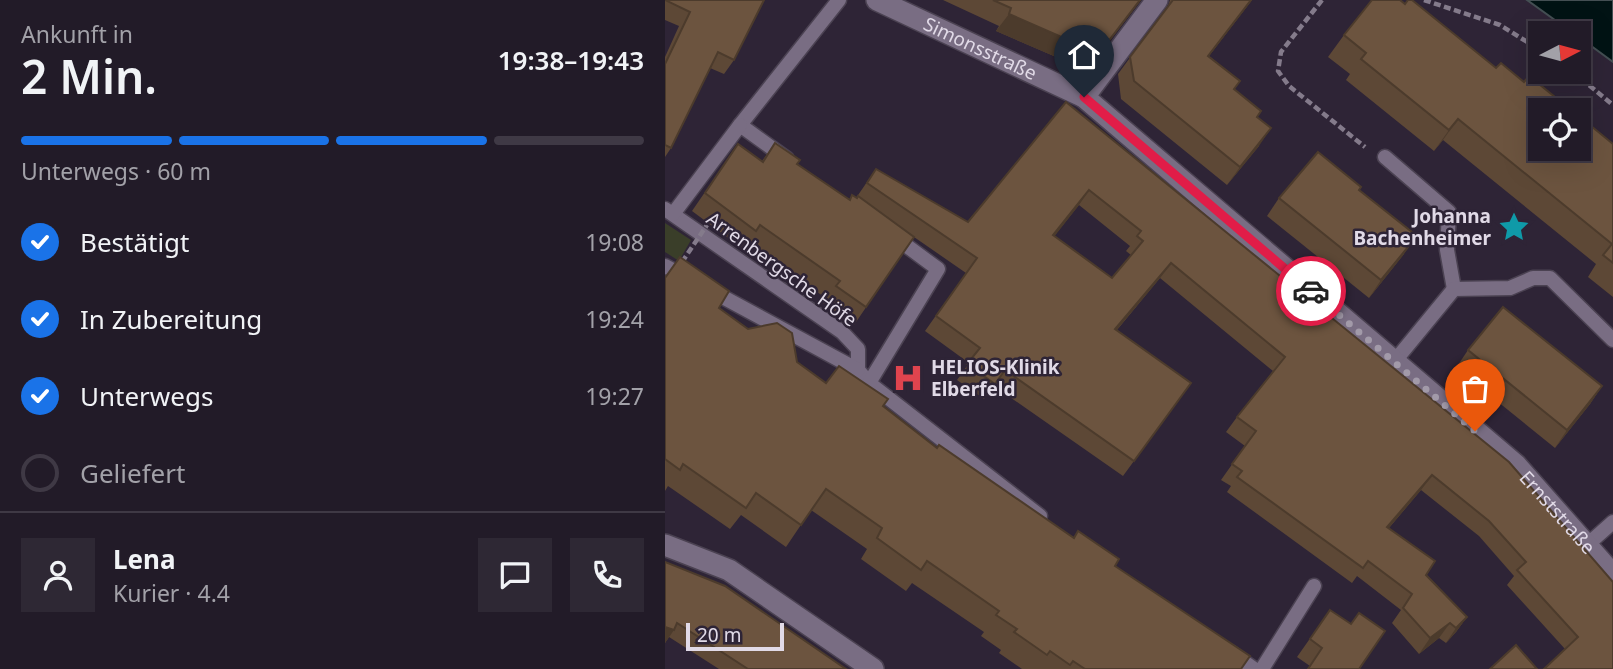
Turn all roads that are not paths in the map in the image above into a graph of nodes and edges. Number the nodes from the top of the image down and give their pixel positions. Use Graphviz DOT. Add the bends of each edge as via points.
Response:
graph roads {
  1 [pos="839,0"];
  2 [pos="877,0"];
  3 [pos="1157,0"];
  4 [pos="1084,97"];
  5 [pos="740,125"];
  6 [pos="1385,157"];
  7 [pos="795,165"];
  8 [pos="669,211"];
  9 [pos="883,229"];
  10 [pos="670,269"];
  11 [pos="1454,289"];
  12 [pos="1613,340"];
  13 [pos="1394,362"];
  14 [pos="857,370"];
  15 [pos="869,383"];
  16 [pos="1613,522"];
  17 [pos="1055,528"];
  18 [pos="665,545"];
  19 [pos="1586,546"];
  20 [pos="1613,575"];
  21 [pos="1314,586"];
  22 [pos="1221,646"];
  23 [pos="873,669"];
  24 [pos="1254,669"];
  25 [pos="1262,669"];
  1 -- 5 [label="lane"];
  2 -- 4 [label="street, Simonsstraße"];
  3 -- 4 [label="street"];
  4 -- 13 [label="street, Ernststraße"];
  5 -- 7 [label="lane"];
  5 -- 8 [label="lane"];
  6 -- 11 [label="lane" via="1449,212 1447,250"];
  8 -- 14 [label="lane, Arrenbergsche Höfe" via="842,332 858,349"];
  9 -- 15 [label="lane" via="938,269"];
  10 -- 14 [label="lane, Arrenbergsche Höfe"];
  11 -- 12 [label="lane" via="1510,288 1533,278 1550,278"];
  11 -- 13 [label="lane"];
  13 -- 19 [label="street, Ernststraße" via="1516,465"];
  14 -- 15 [label="lane, Arrenbergsche Höfe"];
  15 -- 17 [label="lane, Arrenbergsche Höfe"];
  16 -- 19 [label="lane"];
  18 -- 23 [label="street" via="729,570"];
  19 -- 20 [label="street, Ernststraße"];
  21 -- 25 [label="lane"];
  22 -- 24 [label="lane"];
}
